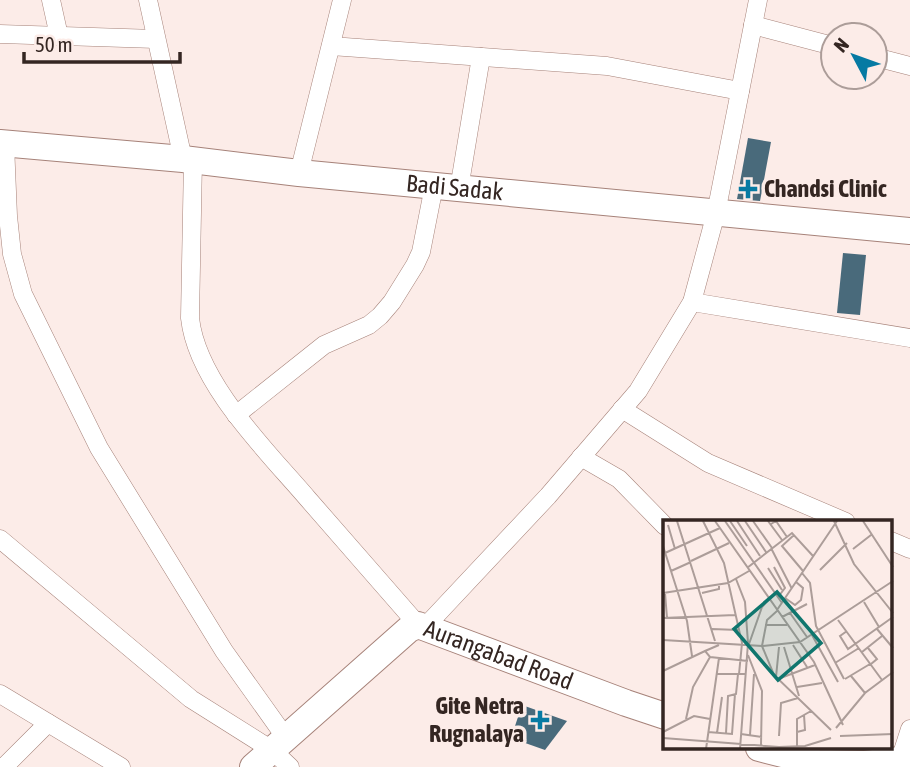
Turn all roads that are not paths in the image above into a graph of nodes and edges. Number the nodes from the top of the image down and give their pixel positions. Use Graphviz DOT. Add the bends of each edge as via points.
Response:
graph roads {
  1 [pos="51,0"];
  2 [pos="148,0"];
  3 [pos="342,0"];
  4 [pos="758,0"];
  5 [pos="753,25"];
  6 [pos="0,34"];
  7 [pos="59,36"];
  8 [pos="156,39"];
  9 [pos="819,42"];
  10 [pos="331,46"];
  11 [pos="481,57"];
  12 [pos="889,61"];
  13 [pos="910,66"];
  14 [pos="740,91"];
  15 [pos="2,144"];
  16 [pos="188,160"];
  17 [pos="299,173"];
  18 [pos="446,187"];
  19 [pos="716,213"];
  20 [pos="910,231"];
  21 [pos="692,302"];
  22 [pos="910,338"];
  23 [pos="622,409"];
  24 [pos="236,415"];
  25 [pos="581,457"];
  26 [pos="841,520"];
  27 [pos="663,524"];
  28 [pos="0,539"];
  29 [pos="892,541"];
  30 [pos="910,549"];
  31 [pos="421,626"];
  32 [pos="0,694"];
  33 [pos="663,715"];
  34 [pos="48,723"];
  35 [pos="910,729"];
  36 [pos="767,750"];
  37 [pos="275,756"];
  38 [pos="860,756"];
  39 [pos="905,760"];
  40 [pos="4,767"];
  41 [pos="121,767"];
  1 -- 7 [label="street"];
  2 -- 8 [label="street"];
  3 -- 10 [label="street"];
  4 -- 5 [label="street"];
  5 -- 9 [label="street"];
  5 -- 14 [label="street"];
  6 -- 7 [label="street"];
  7 -- 8 [label="street"];
  8 -- 16 [label="street"];
  10 -- 11 [label="street"];
  10 -- 17 [label="street"];
  11 -- 14 [label="street" via="607,66"];
  11 -- 18 [label="street"];
  12 -- 13 [label="street"];
  14 -- 19 [label="street"];
  15 -- 16 [label="main road, Badi Sadak"];
  15 -- 37 [label="street" via="9,233 23,294 99,448 224,651"];
  16 -- 17 [label="main road, Badi Sadak"];
  16 -- 24 [label="street" via="191,334"];
  17 -- 18 [label="main road, Badi Sadak"];
  18 -- 19 [label="main road, Badi Sadak"];
  18 -- 24 [label="street" via="415,265 380,316 324,345"];
  19 -- 20 [label="main road, Badi Sadak"];
  19 -- 21 [label="street"];
  21 -- 22 [label="street"];
  21 -- 23 [label="street" via="638,391"];
  23 -- 25 [label="street"];
  23 -- 26 [label="street" via="708,463"];
  24 -- 31 [label="street"];
  25 -- 27 [label="street" via="619,479"];
  25 -- 31 [label="street"];
  28 -- 37 [label="street" via="191,699"];
  29 -- 30 [label="street"];
  31 -- 33 [label="main road, Aurangabad Road"];
  31 -- 37 [label="main road, Aurangabad Road" via="409,629"];
  32 -- 34 [label="street"];
  34 -- 40 [label="street"];
  34 -- 41 [label="street"];
  35 -- 39 [label="street"];
  36 -- 38 [label="main road" via="818,763"];
  38 -- 39 [label="main road"];
}
